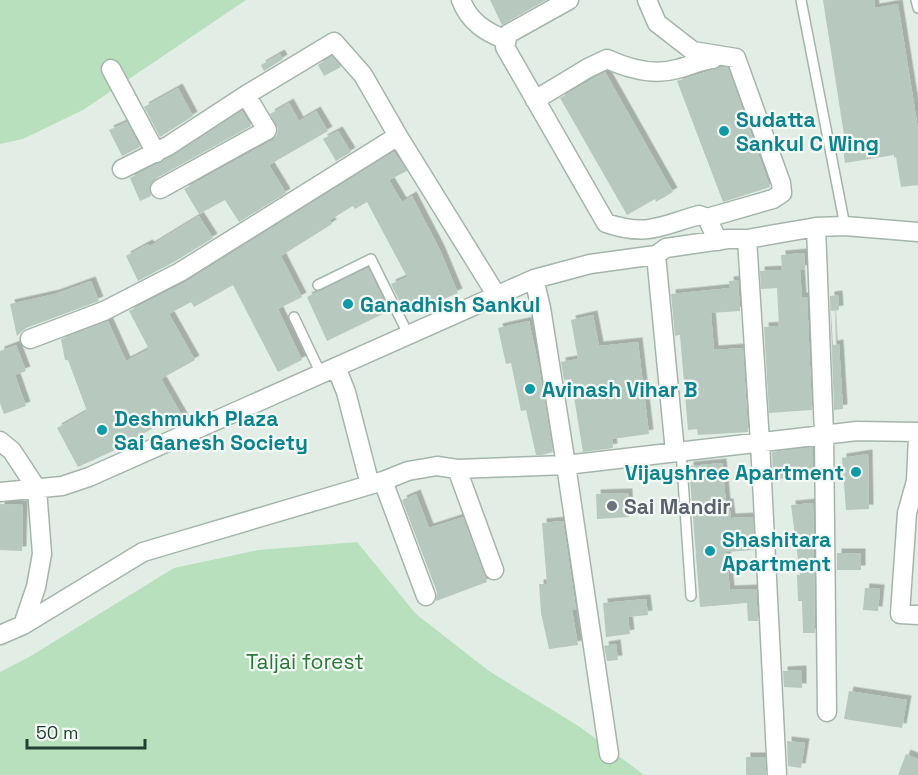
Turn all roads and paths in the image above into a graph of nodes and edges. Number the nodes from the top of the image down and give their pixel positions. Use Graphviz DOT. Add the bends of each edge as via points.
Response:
graph roads {
  1 [pos="461,0"];
  2 [pos="569,0"];
  3 [pos="647,0"];
  4 [pos="801,0"];
  5 [pos="916,0"];
  6 [pos="918,8"];
  7 [pos="506,40"];
  8 [pos="736,58"];
  9 [pos="111,69"];
  10 [pos="246,95"];
  11 [pos="535,100"];
  12 [pos="398,136"];
  13 [pos="156,153"];
  14 [pos="122,169"];
  15 [pos="160,189"];
  16 [pos="707,218"];
  17 [pos="844,226"];
  18 [pos="816,227"];
  19 [pos="918,232"];
  20 [pos="718,241"];
  21 [pos="747,251"];
  22 [pos="657,269"];
  23 [pos="318,285"];
  24 [pos="537,293"];
  25 [pos="497,296"];
  26 [pos="294,317"];
  27 [pos="408,334"];
  28 [pos="30,339"];
  29 [pos="336,377"];
  30 [pos="918,432"];
  31 [pos="824,435"];
  32 [pos="918,437"];
  33 [pos="0,441"];
  34 [pos="760,442"];
  35 [pos="678,452"];
  36 [pos="566,465"];
  37 [pos="457,469"];
  38 [pos="376,483"];
  39 [pos="37,489"];
  40 [pos="916,490"];
  41 [pos="0,492"];
  42 [pos="494,570"];
  43 [pos="426,596"];
  44 [pos="691,596"];
  45 [pos="918,615"];
  46 [pos="23,625"];
  47 [pos="0,635"];
  48 [pos="827,712"];
  49 [pos="609,754"];
  50 [pos="777,775"];
  1 -- 7 [label="street" via="476,24"];
  2 -- 7 [label="street" via="508,34"];
  3 -- 8 [label="street" via="657,23 693,51"];
  4 -- 17 [label="lane"];
  5 -- 6 [label="lane"];
  7 -- 11 [label="street" via="505,47"];
  8 -- 11 [label="street" via="700,60 670,71 645,72 607,59"];
  8 -- 16 [label="street" via="782,193"];
  9 -- 13 [label="street"];
  10 -- 12 [label="street" via="334,42 363,75"];
  10 -- 13 [label="street"];
  10 -- 15 [label="street" via="267,130"];
  11 -- 16 [label="street" via="606,224 641,231 699,215"];
  12 -- 25 [label="street"];
  12 -- 28 [label="street" via="180,272 104,311"];
  13 -- 14 [label="street"];
  16 -- 20 [label="street"];
  17 -- 18 [label="street"];
  17 -- 19 [label="street"];
  18 -- 21 [label="street"];
  18 -- 31 [label="street"];
  20 -- 21 [label="street"];
  20 -- 22 [label="street" via="666,248"];
  21 -- 34 [label="street"];
  22 -- 24 [label="street" via="590,264"];
  22 -- 35 [label="street"];
  23 -- 27 [label="lane" via="371,259"];
  24 -- 25 [label="street"];
  24 -- 36 [label="street"];
  25 -- 27 [label="street"];
  26 -- 29 [label="lane"];
  27 -- 29 [label="street"];
  29 -- 38 [label="street"];
  29 -- 39 [label="street" via="89,477"];
  30 -- 31 [label="street"];
  31 -- 34 [label="street"];
  31 -- 48 [label="street"];
  32 -- 40 [label="street"];
  33 -- 39 [label="street" via="12,451"];
  34 -- 35 [label="street"];
  34 -- 50 [label="street"];
  35 -- 36 [label="street"];
  35 -- 44 [label="lane"];
  36 -- 37 [label="street"];
  36 -- 49 [label="street"];
  37 -- 38 [label="street" via="437,466 408,471"];
  37 -- 42 [label="street"];
  38 -- 43 [label="street"];
  38 -- 46 [label="street" via="143,552"];
  39 -- 41 [label="street"];
  39 -- 46 [label="street" via="42,554"];
  40 -- 45 [label="street" via="907,513 900,614"];
  46 -- 47 [label="street"];
}
